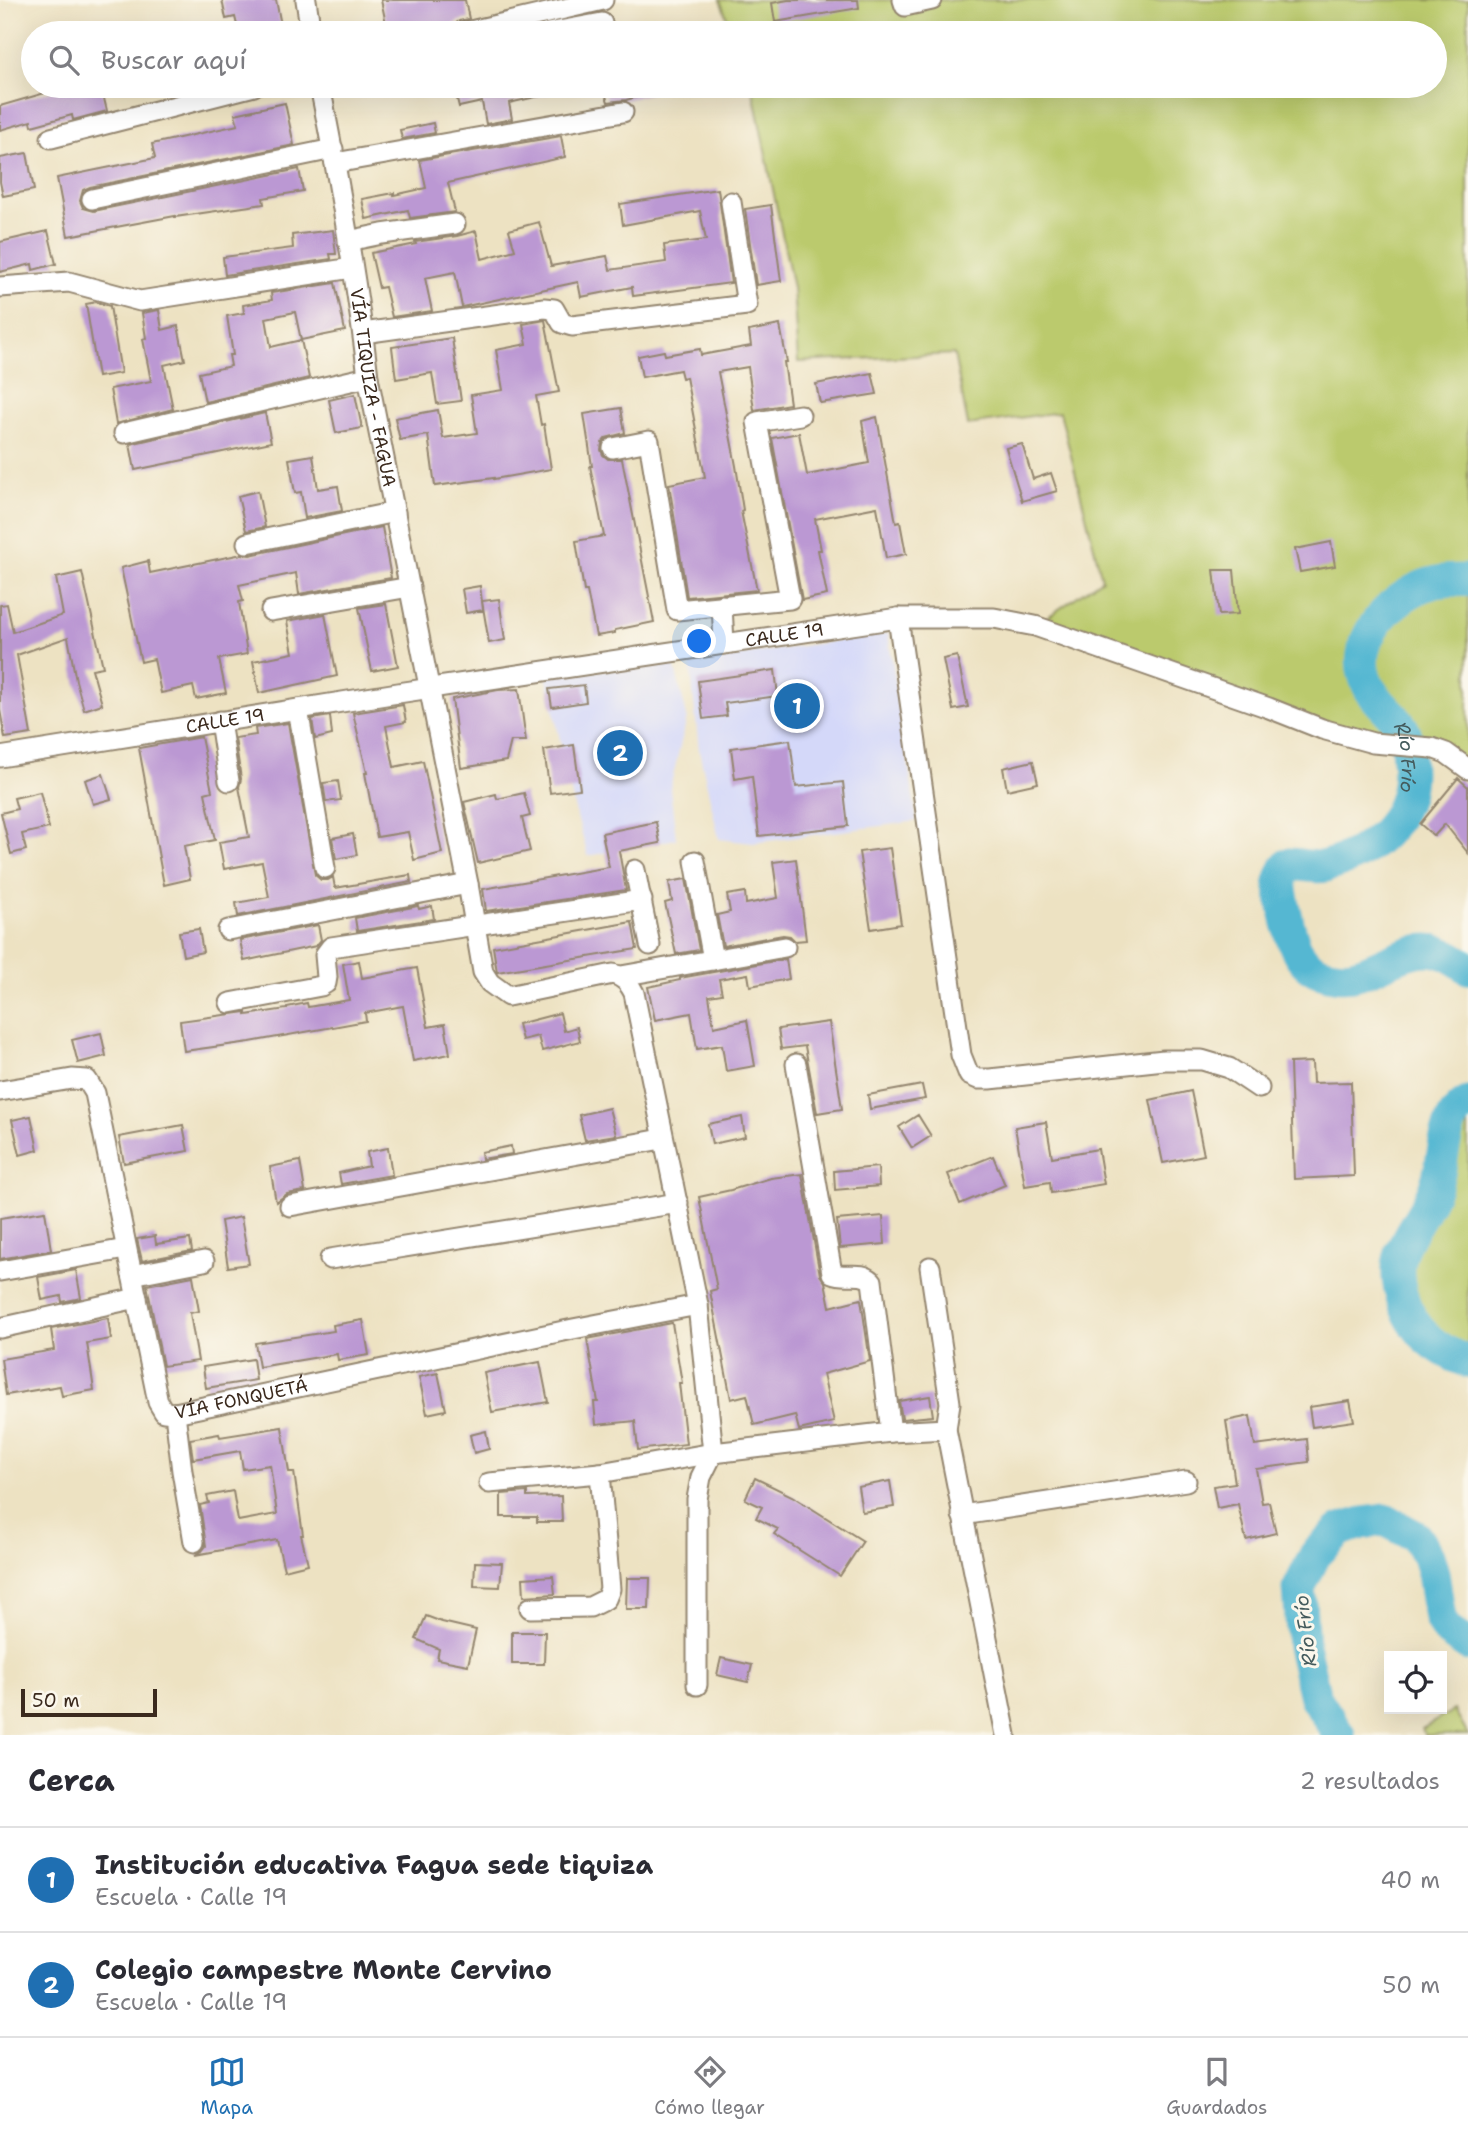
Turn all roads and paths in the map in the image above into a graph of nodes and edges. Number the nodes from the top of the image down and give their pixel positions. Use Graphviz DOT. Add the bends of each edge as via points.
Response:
graph roads {
  1 [pos="306,0"];
  2 [pos="603,0"];
  3 [pos="903,0"];
  4 [pos="932,0"];
  5 [pos="310,21"];
  6 [pos="513,21"];
  7 [pos="207,98"];
  8 [pos="322,98"];
  9 [pos="623,112"];
  10 [pos="51,138"];
  11 [pos="334,156"];
  12 [pos="92,199"];
  13 [pos="731,202"];
  14 [pos="455,224"];
  15 [pos="348,241"];
  16 [pos="352,268"];
  17 [pos="0,287"];
  18 [pos="363,332"];
  19 [pos="368,377"];
  20 [pos="800,415"];
  21 [pos="124,433"];
  22 [pos="613,448"];
  23 [pos="395,512"];
  24 [pos="247,543"];
  25 [pos="410,587"];
  26 [pos="722,605"];
  27 [pos="271,611"];
  28 [pos="898,618"];
  29 [pos="724,643"];
  30 [pos="430,688"];
  31 [pos="298,709"];
  32 [pos="220,722"];
  33 [pos="0,757"];
  34 [pos="1468,769"];
  35 [pos="229,781"];
  36 [pos="695,861"];
  37 [pos="325,868"];
  38 [pos="635,870"];
  39 [pos="468,884"];
  40 [pos="642,900"];
  41 [pos="476,926"];
  42 [pos="228,930"];
  43 [pos="650,945"];
  44 [pos="785,947"];
  45 [pos="713,960"];
  46 [pos="621,976"];
  47 [pos="230,1003"];
  48 [pos="796,1064"];
  49 [pos="1259,1088"];
  50 [pos="0,1091"];
  51 [pos="663,1139"];
  52 [pos="678,1203"];
  53 [pos="290,1206"];
  54 [pos="126,1249"];
  55 [pos="330,1259"];
  56 [pos="204,1261"];
  57 [pos="930,1267"];
  58 [pos="0,1271"];
  59 [pos="132,1275"];
  60 [pos="137,1298"];
  61 [pos="698,1305"];
  62 [pos="0,1328"];
  63 [pos="175,1413"];
  64 [pos="946,1429"];
  65 [pos="891,1432"];
  66 [pos="713,1453"];
  67 [pos="600,1473"];
  68 [pos="1186,1481"];
  69 [pos="489,1483"];
  70 [pos="962,1515"];
  71 [pos="194,1542"];
  72 [pos="530,1608"];
  73 [pos="697,1685"];
  74 [pos="1006,1735"];
  1 -- 5 [label="street"];
  2 -- 6 [label="street"];
  3 -- 4 [label="street" via="905,6"];
  7 -- 10 [label="street"];
  8 -- 11 [label="street, VÍA TIQUIZA - FAGUA"];
  9 -- 11 [label="street"];
  11 -- 12 [label="street"];
  11 -- 15 [label="street, VÍA TIQUIZA - FAGUA"];
  13 -- 18 [label="street" via="747,305 572,326 562,323 554,309 544,308"];
  14 -- 15 [label="street"];
  15 -- 16 [label="street, VÍA TIQUIZA - FAGUA"];
  16 -- 17 [label="street" via="140,301 69,282"];
  16 -- 18 [label="street, VÍA TIQUIZA - FAGUA"];
  18 -- 19 [label="street, VÍA TIQUIZA - FAGUA"];
  19 -- 21 [label="street"];
  19 -- 23 [label="street, VÍA TIQUIZA - FAGUA"];
  20 -- 26 [label="street" via="757,422 790,599"];
  22 -- 26 [label="street" via="649,441 677,610"];
  23 -- 24 [label="street"];
  23 -- 25 [label="street, VÍA TIQUIZA - FAGUA"];
  25 -- 27 [label="street"];
  25 -- 30 [label="street, VÍA TIQUIZA - FAGUA"];
  26 -- 29 [label="street"];
  28 -- 29 [label="street, CALLE 19"];
  28 -- 34 [label="street, CALLE 19" via="993,618 1035,626 1322,729 1374,743 1432,748"];
  28 -- 49 [label="street" via="961,1055 969,1076 990,1079 1202,1060 1229,1068"];
  29 -- 30 [label="street, CALLE 19"];
  30 -- 31 [label="street, CALLE 19"];
  30 -- 39 [label="street, VÍA TIQUIZA - FAGUA"];
  31 -- 32 [label="street, CALLE 19"];
  31 -- 37 [label="street"];
  32 -- 33 [label="street, CALLE 19"];
  32 -- 35 [label="street"];
  36 -- 45 [label="street"];
  38 -- 40 [label="street"];
  39 -- 41 [label="street, VÍA TIQUIZA - FAGUA"];
  39 -- 42 [label="street"];
  40 -- 41 [label="street"];
  40 -- 43 [label="street"];
  41 -- 46 [label="street, VÍA TIQUIZA - FAGUA" via="483,972 508,996 604,974"];
  41 -- 47 [label="street" via="331,947 325,955 326,983"];
  44 -- 45 [label="street"];
  45 -- 46 [label="street"];
  46 -- 51 [label="street" via="634,993"];
  48 -- 65 [label="street" via="832,1273 860,1274 872,1280"];
  50 -- 54 [label="street, VÍA FONQUETÁ" via="87,1080 95,1093"];
  51 -- 52 [label="street"];
  51 -- 53 [label="street"];
  52 -- 55 [label="street"];
  52 -- 61 [label="street"];
  54 -- 58 [label="street"];
  54 -- 59 [label="street, VÍA FONQUETÁ"];
  56 -- 59 [label="street"];
  57 -- 64 [label="street" via="950,1403"];
  59 -- 60 [label="street, VÍA FONQUETÁ"];
  60 -- 62 [label="street"];
  60 -- 63 [label="street, VÍA FONQUETÁ" via="158,1402 164,1412"];
  61 -- 63 [label="street, VÍA FONQUETÁ"];
  61 -- 66 [label="street"];
  63 -- 71 [label="street"];
  64 -- 65 [label="street"];
  64 -- 70 [label="street"];
  65 -- 66 [label="street"];
  66 -- 67 [label="street"];
  66 -- 73 [label="street" via="697,1499"];
  67 -- 69 [label="street"];
  67 -- 72 [label="street" via="610,1589 606,1599 590,1606"];
  68 -- 70 [label="street"];
  70 -- 74 [label="street"];
}
